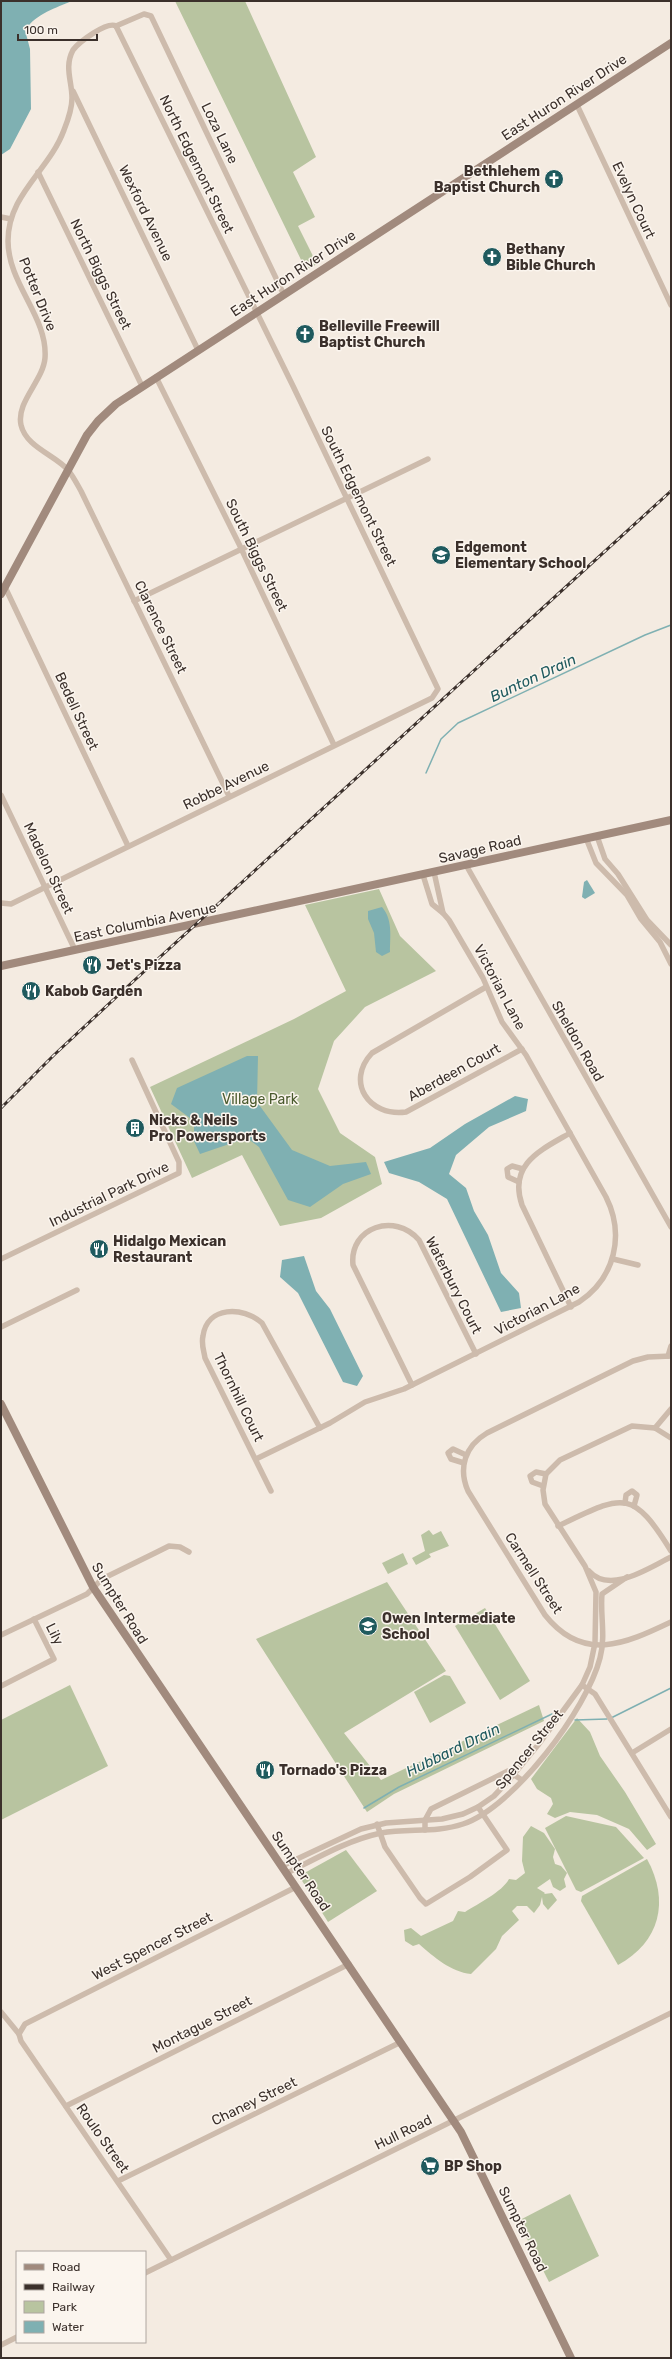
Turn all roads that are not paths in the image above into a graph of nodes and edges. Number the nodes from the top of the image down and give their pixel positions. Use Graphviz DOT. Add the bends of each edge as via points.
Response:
graph roads {
  1 [pos="116,26"];
  2 [pos="671,43"];
  3 [pos="71,86"];
  4 [pos="576,105"];
  5 [pos="38,172"];
  6 [pos="1,217"];
  7 [pos="11,218"];
  8 [pos="284,295"];
  9 [pos="671,305"];
  10 [pos="256,312"];
  11 [pos="198,350"];
  12 [pos="156,377"];
  13 [pos="142,386"];
  14 [pos="428,459"];
  15 [pos="68,470"];
  16 [pos="347,498"];
  17 [pos="242,550"];
  18 [pos="3,590"];
  19 [pos="134,601"];
  20 [pos="437,691"];
  21 [pos="334,745"];
  22 [pos="1,795"];
  23 [pos="229,796"];
  24 [pos="671,820"];
  25 [pos="597,836"];
  26 [pos="586,838"];
  27 [pos="128,846"];
  28 [pos="466,865"];
  29 [pos="434,872"];
  30 [pos="423,875"];
  31 [pos="45,887"];
  32 [pos="1,903"];
  33 [pos="294,903"];
  34 [pos="637,910"];
  35 [pos="442,913"];
  36 [pos="671,945"];
  37 [pos="75,950"];
  38 [pos="671,964"];
  39 [pos="1,966"];
  40 [pos="486,987"];
  41 [pos="522,1049"];
  42 [pos="132,1060"];
  43 [pos="570,1133"];
  44 [pos="523,1169"];
  45 [pos="519,1182"];
  46 [pos="671,1227"];
  47 [pos="1,1259"];
  48 [pos="613,1259"];
  49 [pos="638,1265"];
  50 [pos="76,1290"];
  51 [pos="572,1307"];
  52 [pos="1,1327"];
  53 [pos="671,1346"];
  54 [pos="476,1354"];
  55 [pos="669,1356"];
  56 [pos="412,1385"];
  57 [pos="1,1404"];
  58 [pos="671,1409"];
  59 [pos="320,1428"];
  60 [pos="655,1428"];
  61 [pos="671,1438"];
  62 [pos="466,1455"];
  63 [pos="256,1459"];
  64 [pos="464,1463"];
  65 [pos="546,1474"];
  66 [pos="543,1486"];
  67 [pos="271,1491"];
  68 [pos="625,1503"];
  69 [pos="634,1506"];
  70 [pos="558,1526"];
  71 [pos="671,1551"];
  72 [pos="188,1552"];
  73 [pos="671,1556"];
  74 [pos="585,1566"];
  75 [pos="627,1577"];
  76 [pos="93,1587"];
  77 [pos="34,1619"];
  78 [pos="671,1622"];
  79 [pos="1,1635"];
  80 [pos="595,1643"];
  81 [pos="602,1645"];
  82 [pos="582,1685"];
  83 [pos="1,1686"];
  84 [pos="589,1689"];
  85 [pos="671,1729"];
  86 [pos="632,1753"];
  87 [pos="514,1774"];
  88 [pos="522,1780"];
  89 [pos="478,1807"];
  90 [pos="483,1815"];
  91 [pos="671,1817"];
  92 [pos="425,1820"];
  93 [pos="377,1824"];
  94 [pos="425,1830"];
  95 [pos="380,1834"];
  96 [pos="282,1866"];
  97 [pos="287,1874"];
  98 [pos="296,1887"];
  99 [pos="349,1964"];
  100 [pos="1,2012"];
  101 [pos="671,2013"];
  102 [pos="20,2032"];
  103 [pos="401,2042"];
  104 [pos="66,2106"];
  105 [pos="453,2121"];
  106 [pos="118,2181"];
  107 [pos="171,2260"];
  108 [pos="146,2272"];
  109 [pos="16,2338"];
  110 [pos="1,2345"];
  111 [pos="572,2358"];
  1 -- 3 [label="street, Potter Drive" via="111,25 90,35 75,48 68,67"];
  1 -- 8 [label="street, Loza Lane" via="144,14 151,16"];
  1 -- 10 [label="street, North Edgemont Street"];
  2 -- 4 [label="street, East Huron River Drive"];
  3 -- 5 [label="street, Potter Drive" via="72,105 64,130 53,152"];
  3 -- 11 [label="street, Wexford Avenue"];
  4 -- 8 [label="street, East Huron River Drive"];
  4 -- 9 [label="street, Evelyn Court"];
  5 -- 7 [label="street, Potter Drive" via="20,196"];
  5 -- 13 [label="street, North Biggs Street"];
  6 -- 7 [label="street"];
  7 -- 15 [label="street, Potter Drive" via="8,242 10,262 41,331 45,349 42,369 22,409 22,428 29,439"];
  8 -- 10 [label="street, East Huron River Drive"];
  10 -- 11 [label="street, East Huron River Drive"];
  10 -- 16 [label="street, South Edgemont Street"];
  11 -- 12 [label="street, East Huron River Drive"];
  12 -- 13 [label="street, East Huron River Drive"];
  12 -- 17 [label="street, South Biggs Street"];
  13 -- 15 [label="street, East Huron River Drive" via="98,420"];
  14 -- 16 [label="street"];
  15 -- 18 [label="street, East Huron River Drive"];
  15 -- 19 [label="street, Clarence Street" via="81,491"];
  16 -- 17 [label="street"];
  16 -- 20 [label="street, South Edgemont Street" via="436,684"];
  17 -- 19 [label="street"];
  17 -- 21 [label="street, South Biggs Street"];
  18 -- 27 [label="street, Bedell Street"];
  19 -- 23 [label="street, Clarence Street"];
  20 -- 21 [label="street, Robbe Avenue" via="432,698"];
  21 -- 23 [label="street, Robbe Avenue"];
  22 -- 31 [label="street, Madelon Street"];
  23 -- 27 [label="street, Robbe Avenue"];
  24 -- 25 [label="street, Savage Road"];
  25 -- 26 [label="street, Savage Road"];
  25 -- 34 [label="street" via="605,859 618,874"];
  26 -- 28 [label="street, Savage Road"];
  26 -- 34 [label="street" via="596,863"];
  27 -- 31 [label="street, Robbe Avenue"];
  28 -- 29 [label="street, Savage Road"];
  28 -- 46 [label="street, Sheldon Road"];
  29 -- 30 [label="street, Savage Road"];
  29 -- 35 [label="street, Victorian Lane"];
  30 -- 33 [label="street, Savage Road"];
  30 -- 35 [label="street, Victorian Lane" via="432,904"];
  31 -- 32 [label="street, Robbe Avenue" via="9,905"];
  31 -- 37 [label="street, Madelon Street"];
  33 -- 37 [label="street, East Columbia Avenue"];
  34 -- 36 [label="street"];
  34 -- 38 [label="street" via="660,942"];
  35 -- 40 [label="street, Victorian Lane" via="449,920"];
  37 -- 39 [label="street, East Columbia Avenue"];
  40 -- 41 [label="street, Victorian Lane" via="502,1022"];
  40 -- 41 [label="street, Aberdeen Court" via="372,1053 362,1070 361,1084 366,1096 373,1105 386,1111 406,1112"];
  41 -- 43 [label="street, Victorian Lane"];
  42 -- 47 [label="street, Industrial Park Drive" via="179,1162 179,1174"];
  43 -- 44 [label="street" via="536,1153"];
  43 -- 48 [label="street, Victorian Lane" via="612,1210 616,1236"];
  44 -- 45 [label="street"];
  44 -- 45 [label="street" via="512,1166 507,1169 508,1178"];
  45 -- 51 [label="street" via="522,1205"];
  48 -- 49 [label="street"];
  48 -- 51 [label="street, Victorian Lane" via="598,1287 587,1298"];
  50 -- 52 [label="street"];
  51 -- 54 [label="street, Victorian Lane"];
  53 -- 55 [label="street, Carmell Street"];
  54 -- 56 [label="street, Victorian Lane"];
  54 -- 56 [label="street, Waterbury Court" via="419,1240 410,1231 399,1226 384,1225 371,1229 357,1242 353,1253 353,1265"];
  55 -- 62 [label="street, Carmell Street" via="633,1361 494,1429 474,1442"];
  56 -- 59 [label="street, Victorian Lane" via="364,1402"];
  57 -- 76 [label="street, Sumpter Road"];
  58 -- 60 [label="street"];
  59 -- 63 [label="street, Victorian Lane"];
  59 -- 63 [label="street, Thornhill Court" via="262,1323 245,1312 221,1313 210,1320 203,1335 205,1358"];
  60 -- 61 [label="street"];
  60 -- 65 [label="street" via="638,1426 624,1429 560,1460"];
  62 -- 64 [label="street, Carmell Street"];
  62 -- 64 [label="street" via="454,1449 448,1453 451,1459"];
  63 -- 67 [label="street, Thornhill Court"];
  64 -- 80 [label="street, Carmell Street" via="464,1479 468,1491 545,1615 567,1635"];
  65 -- 66 [label="street"];
  65 -- 66 [label="street" via="536,1472 530,1476 532,1482"];
  66 -- 70 [label="street" via="545,1504"];
  68 -- 69 [label="street"];
  68 -- 69 [label="street" via="626,1495 632,1491 637,1495"];
  68 -- 70 [label="street" via="603,1505"];
  69 -- 71 [label="street" via="653,1521"];
  70 -- 74 [label="street"];
  72 -- 76 [label="street" via="180,1547 169,1546 102,1579"];
  73 -- 75 [label="street"];
  74 -- 75 [label="street" via="592,1575 603,1579"];
  74 -- 80 [label="street" via="596,1592"];
  75 -- 81 [label="street, Spencer Street" via="602,1594"];
  76 -- 77 [label="street" via="87,1594"];
  76 -- 96 [label="street, Sumpter Road"];
  77 -- 79 [label="street"];
  77 -- 83 [label="street, Lily" via="54,1659"];
  78 -- 81 [label="street, Carmell Street" via="634,1640"];
  80 -- 81 [label="street, Carmell Street"];
  80 -- 82 [label="street" via="590,1667"];
  81 -- 84 [label="street, Spencer Street" via="598,1667"];
  82 -- 84 [label="street"];
  82 -- 87 [label="street"];
  84 -- 86 [label="street" via="595,1694"];
  84 -- 88 [label="street, Spencer Street" via="559,1734"];
  85 -- 86 [label="street"];
  86 -- 91 [label="street"];
  87 -- 88 [label="street"];
  87 -- 89 [label="street" via="494,1796"];
  87 -- 92 [label="street" via="508,1771 502,1773 431,1809"];
  88 -- 90 [label="street, Spencer Street" via="502,1802"];
  89 -- 90 [label="street"];
  89 -- 92 [label="street" via="449,1817"];
  90 -- 94 [label="street, Spencer Street" via="455,1826"];
  90 -- 95 [label="street" via="507,1850 426,1904 388,1851"];
  92 -- 93 [label="street"];
  92 -- 94 [label="street"];
  93 -- 95 [label="street"];
  93 -- 96 [label="street" via="342,1836"];
  94 -- 95 [label="street, Spencer Street"];
  95 -- 97 [label="street, Spencer Street" via="343,1846"];
  96 -- 97 [label="street, Sumpter Road"];
  97 -- 98 [label="street, Sumpter Road"];
  98 -- 99 [label="street, Sumpter Road"];
  98 -- 102 [label="street, West Spencer Street" via="26,2024"];
  99 -- 103 [label="street, Sumpter Road"];
  99 -- 104 [label="street, Montague Street"];
  100 -- 102 [label="street, Roulo Street"];
  101 -- 105 [label="street, Hull Road"];
  102 -- 104 [label="street, Roulo Street" via="21,2041"];
  103 -- 105 [label="street, Sumpter Road"];
  103 -- 106 [label="street, Chaney Street"];
  104 -- 106 [label="street, Roulo Street"];
  105 -- 107 [label="street, Hull Road"];
  105 -- 111 [label="street, Sumpter Road"];
  106 -- 107 [label="street, Roulo Street"];
  107 -- 108 [label="street, Hull Road"];
  109 -- 110 [label="street"];
}
